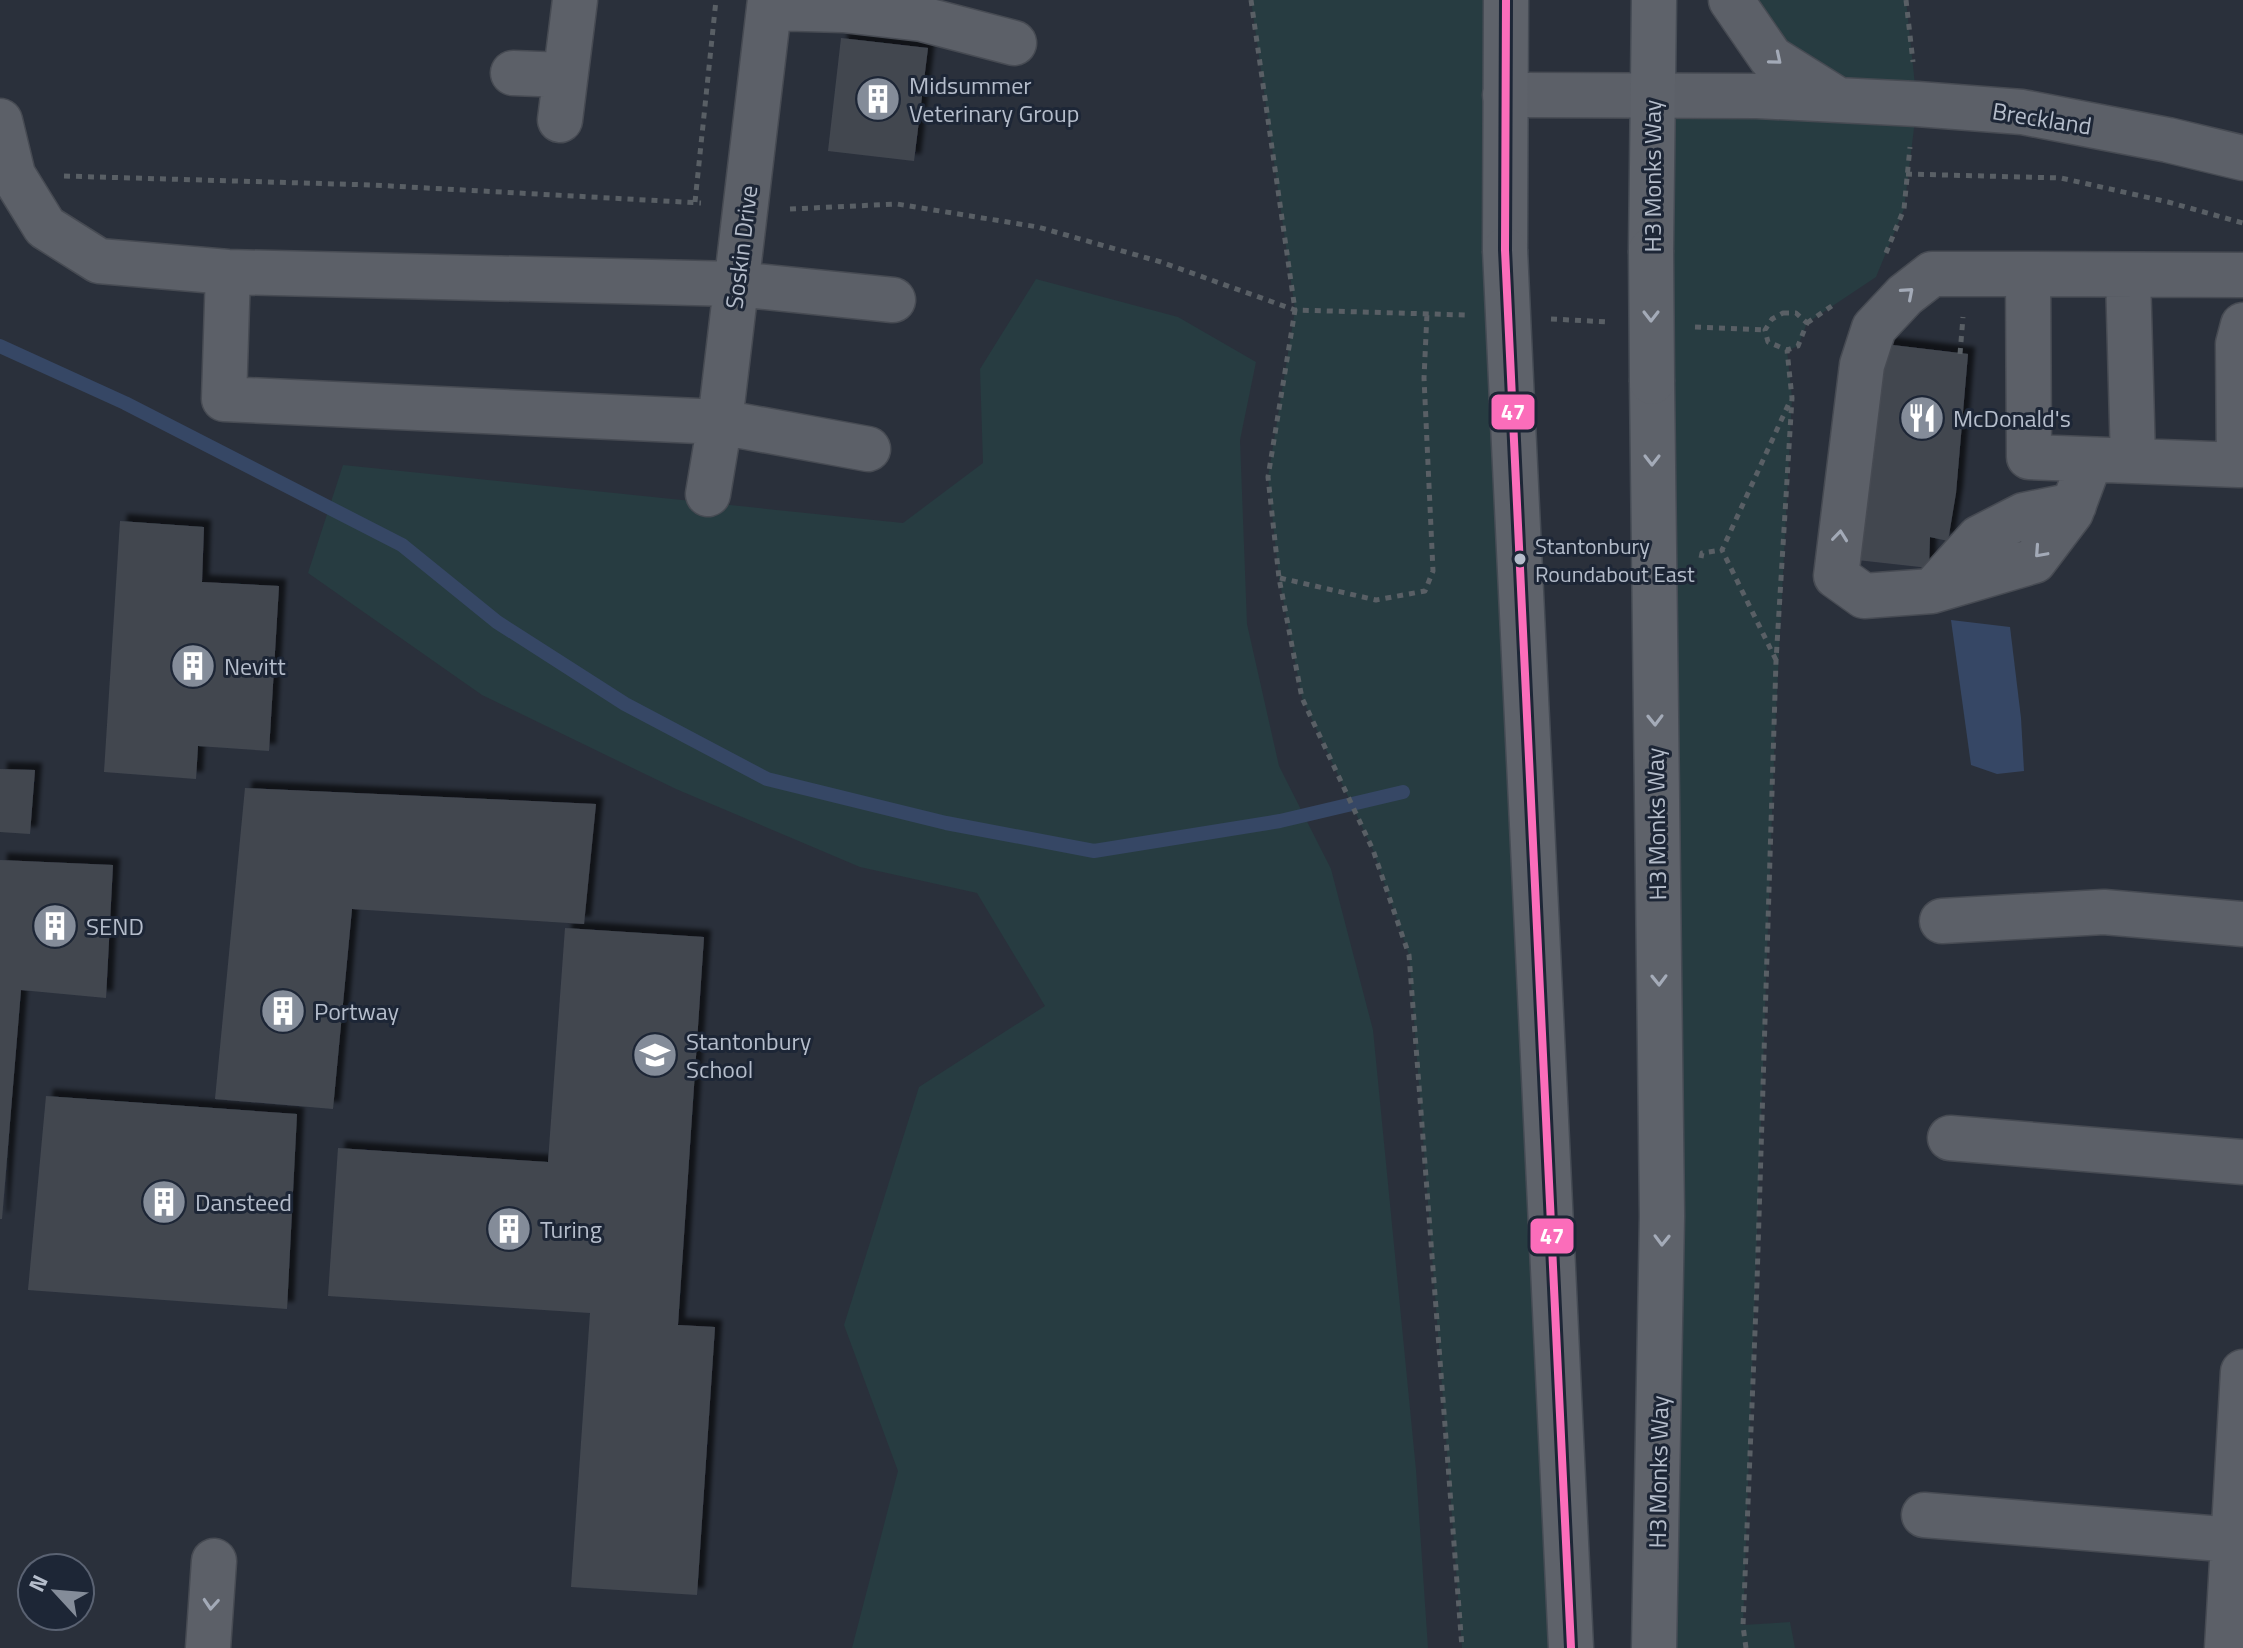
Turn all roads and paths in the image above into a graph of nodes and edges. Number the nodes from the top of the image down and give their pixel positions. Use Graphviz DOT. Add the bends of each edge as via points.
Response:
graph roads {
  1 [pos="575,0"];
  2 [pos="716,0"];
  3 [pos="1251,0"];
  4 [pos="1654,0"];
  5 [pos="1731,0"];
  6 [pos="1906,0"];
  7 [pos="770,4"];
  8 [pos="1505,5"];
  9 [pos="1014,43"];
  10 [pos="513,73"];
  11 [pos="565,75"];
  12 [pos="1505,95"];
  13 [pos="1652,96"];
  14 [pos="1838,101"];
  15 [pos="1917,104"];
  16 [pos="560,120"];
  17 [pos="0,121"];
  18 [pos="2243,158"];
  19 [pos="1906,174"];
  20 [pos="13,175"];
  21 [pos="695,202"];
  22 [pos="746,211"];
  23 [pos="2243,223"];
  24 [pos="1882,263"];
  25 [pos="228,272"];
  26 [pos="2028,274"];
  27 [pos="2128,275"];
  28 [pos="2243,275"];
  29 [pos="736,284"];
  30 [pos="893,300"];
  31 [pos="1841,300"];
  32 [pos="1295,310"];
  33 [pos="1427,313"];
  34 [pos="1473,315"];
  35 [pos="1550,319"];
  36 [pos="1612,322"];
  37 [pos="1807,323"];
  38 [pos="2243,325"];
  39 [pos="1688,326"];
  40 [pos="1765,330"];
  41 [pos="1787,350"];
  42 [pos="1792,398"];
  43 [pos="720,422"];
  44 [pos="868,449"];
  45 [pos="2112,460"];
  46 [pos="2241,465"];
  47 [pos="708,494"];
  48 [pos="1722,550"];
  49 [pos="1700,566"];
  50 [pos="1279,578"];
  51 [pos="1776,661"];
  52 [pos="1942,921"];
  53 [pos="2243,924"];
  54 [pos="1950,1138"];
  55 [pos="2243,1162"];
  56 [pos="2243,1372"];
  57 [pos="1924,1515"];
  58 [pos="2234,1540"];
  59 [pos="214,1561"];
  60 [pos="208,1648"];
  61 [pos="1462,1648"];
  62 [pos="1571,1648"];
  63 [pos="1654,1648"];
  64 [pos="1746,1648"];
  65 [pos="2227,1648"];
  1 -- 11 [label="street"];
  2 -- 21 [label="path"];
  3 -- 32 [label="path"];
  4 -- 13 [label="main road, H3 Monks Way"];
  5 -- 14 [label="street, one-way" via="1771,58"];
  6 -- 15 [label="path"];
  7 -- 9 [label="street" via="922,19"];
  7 -- 22 [label="street, Soskin Drive"];
  8 -- 12 [label="main road"];
  10 -- 11 [label="street"];
  11 -- 16 [label="street"];
  12 -- 13 [label="street, Breckland"];
  12 -- 62 [label="main road, bridge" via="1505,250"];
  13 -- 14 [label="street, Breckland"];
  13 -- 63 [label="main road, H3 Monks Way, one-way, bridge" via="1662,1216"];
  14 -- 15 [label="street, Breckland"];
  15 -- 18 [label="street, Breckland" via="2022,112"];
  15 -- 19 [label="path"];
  17 -- 20 [label="street"];
  19 -- 23 [label="path" via="2061,178"];
  19 -- 24 [label="path" via="1904,209"];
  20 -- 21 [label="path" via="372,185"];
  20 -- 25 [label="street" via="45,227 99,261"];
  21 -- 22 [label="path"];
  22 -- 29 [label="street, Soskin Drive"];
  22 -- 32 [label="path" via="897,204 1038,227 1161,262"];
  25 -- 29 [label="street"];
  25 -- 43 [label="street" via="224,399"];
  26 -- 27 [label="street"];
  26 -- 45 [label="street" via="2029,457"];
  45 -- 26 [label="street, one-way" via="2034,561 1932,591 1864,596 1836,576 1862,365 1874,328 1932,274"];
  27 -- 28 [label="street"];
  27 -- 45 [label="street"];
  29 -- 30 [label="street"];
  29 -- 43 [label="street, Soskin Drive"];
  31 -- 37 [label="path"];
  32 -- 33 [label="path"];
  32 -- 50 [label="path" via="1268,477"];
  33 -- 34 [label="path"];
  33 -- 50 [label="path" via="1424,378 1433,571 1425,591 1376,600"];
  35 -- 36 [label="path"];
  37 -- 40 [label="path" via="1796,313 1783,313"];
  37 -- 41 [label="path" via="1798,346"];
  38 -- 46 [label="street" via="2238,344"];
  39 -- 40 [label="path"];
  40 -- 41 [label="path" via="1768,342"];
  41 -- 42 [label="path"];
  42 -- 48 [label="path"];
  42 -- 51 [label="path"];
  43 -- 44 [label="street"];
  43 -- 47 [label="street, Soskin Drive"];
  45 -- 46 [label="street"];
  48 -- 49 [label="path" via="1702,553"];
  48 -- 51 [label="path"];
  50 -- 61 [label="path" via="1302,698 1373,850 1409,955"];
  51 -- 64 [label="path"];
  52 -- 53 [label="street" via="2104,912"];
  54 -- 55 [label="street"];
  56 -- 58 [label="street"];
  57 -- 58 [label="street"];
  58 -- 65 [label="street"];
  59 -- 60 [label="street, one-way"];
}
